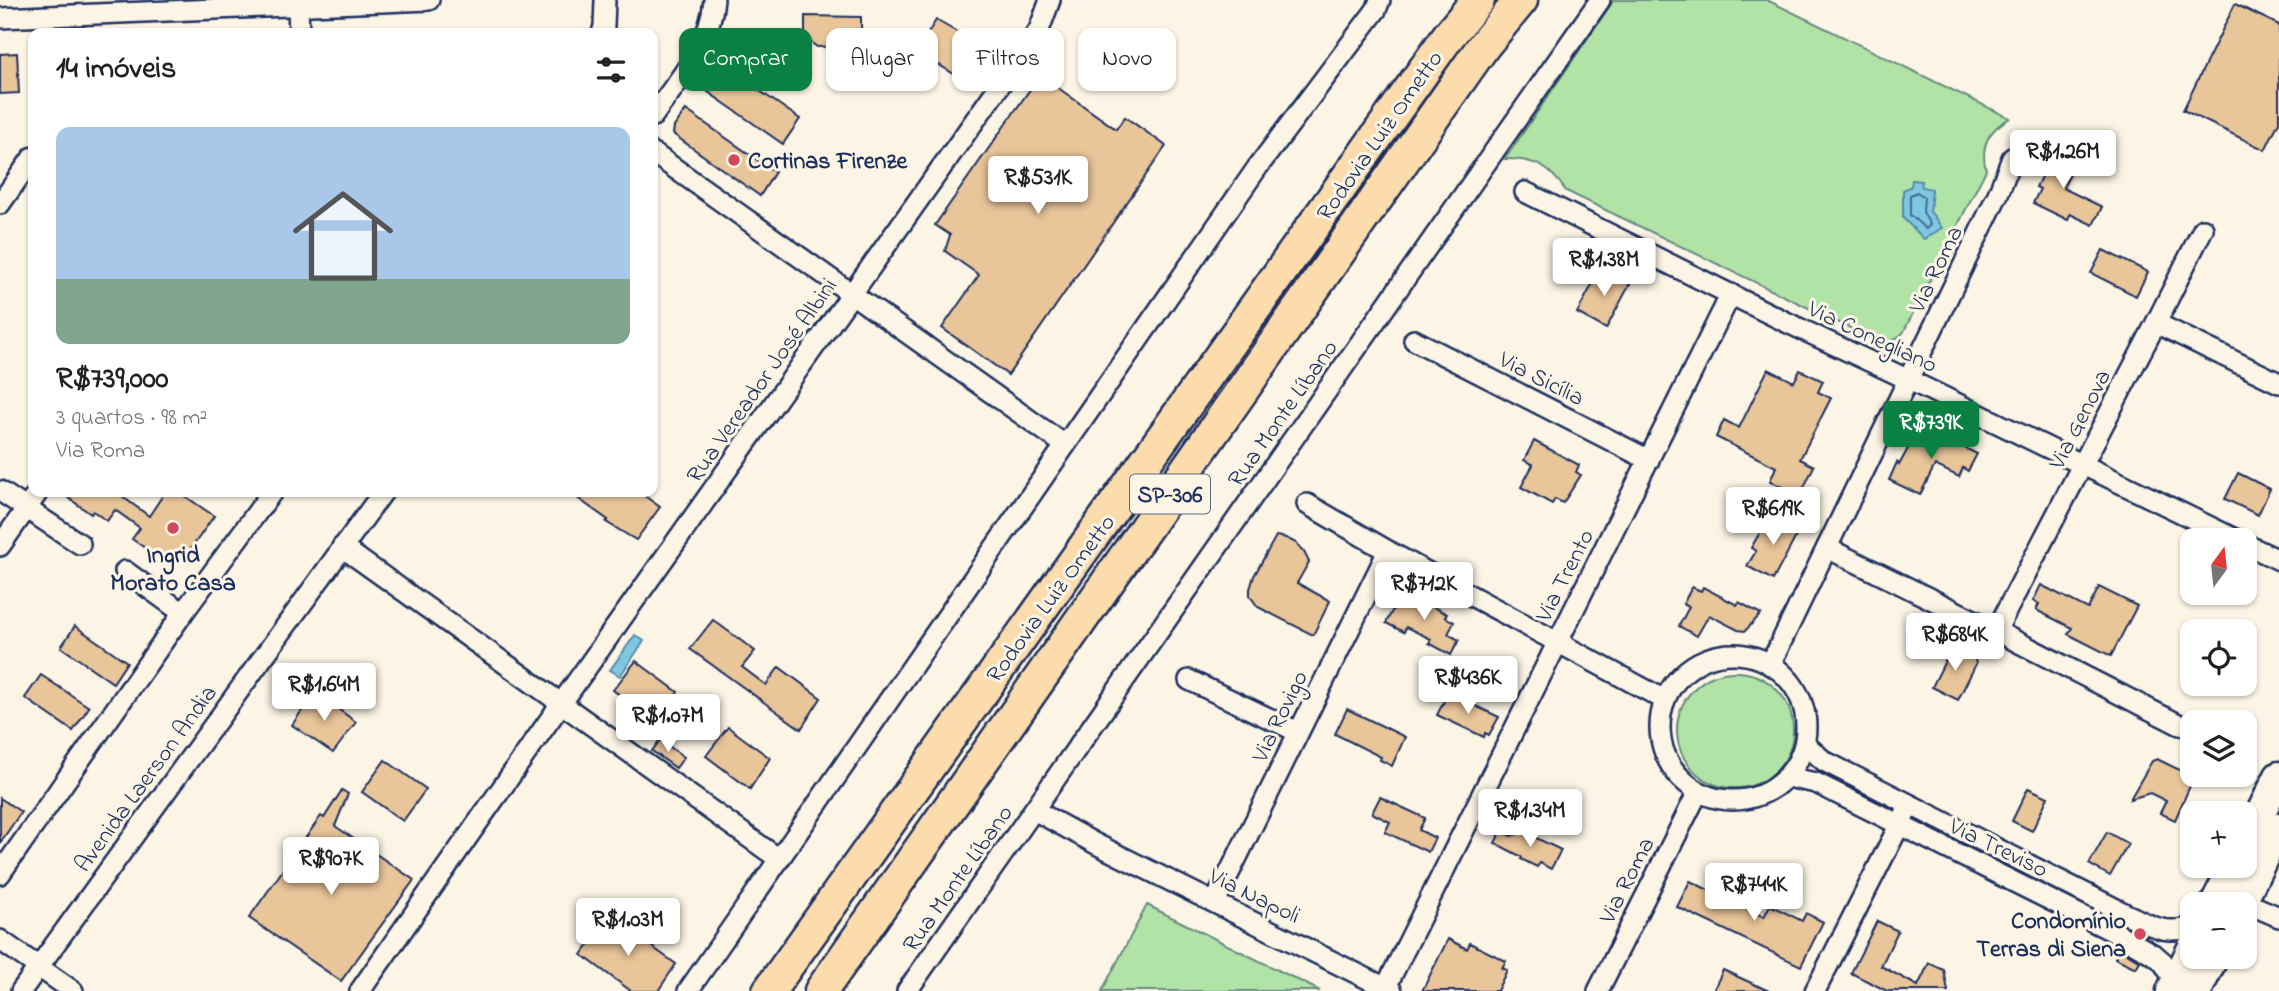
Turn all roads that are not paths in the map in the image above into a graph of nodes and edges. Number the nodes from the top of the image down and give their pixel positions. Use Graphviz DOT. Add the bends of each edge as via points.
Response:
graph roads {
  1 [pos="429,0"];
  2 [pos="605,0"];
  3 [pos="714,0"];
  4 [pos="1050,0"];
  5 [pos="1380,0"];
  6 [pos="1478,0"];
  7 [pos="1521,0"];
  8 [pos="1600,0"];
  9 [pos="298,7"];
  10 [pos="0,18"];
  11 [pos="299,28"];
  12 [pos="603,28"];
  13 [pos="658,109"];
  14 [pos="658,157"];
  15 [pos="2012,158"];
  16 [pos="28,164"];
  17 [pos="1525,192"];
  18 [pos="0,204"];
  19 [pos="2203,229"];
  20 [pos="852,294"];
  21 [pos="1731,294"];
  22 [pos="2156,323"];
  23 [pos="1414,340"];
  24 [pos="1909,380"];
  25 [pos="2279,383"];
  26 [pos="1065,444"];
  27 [pos="1649,460"];
  28 [pos="2083,465"];
  29 [pos="0,491"];
  30 [pos="35,497"];
  31 [pos="268,497"];
  32 [pos="379,497"];
  33 [pos="1307,504"];
  34 [pos="27,509"];
  35 [pos="2212,528"];
  36 [pos="80,544"];
  37 [pos="0,546"];
  38 [pos="342,547"];
  39 [pos="1827,548"];
  40 [pos="2258,550"];
  41 [pos="1388,551"];
  42 [pos="2279,560"];
  43 [pos="125,571"];
  44 [pos="183,612"];
  45 [pos="1996,631"];
  46 [pos="1558,642"];
  47 [pos="1770,665"];
  48 [pos="1189,680"];
  49 [pos="1665,700"];
  50 [pos="561,704"];
  51 [pos="2180,726"];
  52 [pos="1298,732"];
  53 [pos="1805,744"];
  54 [pos="1787,777"];
  55 [pos="2277,786"];
  56 [pos="1698,792"];
  57 [pos="1908,805"];
  58 [pos="1034,810"];
  59 [pos="2257,822"];
  60 [pos="1900,826"];
  61 [pos="2279,827"];
  62 [pos="779,859"];
  63 [pos="0,874"];
  64 [pos="2246,892"];
  65 [pos="1215,902"];
  66 [pos="2257,909"];
  67 [pos="2279,917"];
  68 [pos="2180,930"];
  69 [pos="0,940"];
  70 [pos="38,966"];
  71 [pos="2186,969"];
  72 [pos="2201,969"];
  73 [pos="2181,988"];
  74 [pos="1387,990"];
  75 [pos="21,991"];
  76 [pos="73,991"];
  77 [pos="360,991"];
  78 [pos="688,991"];
  79 [pos="769,991"];
  80 [pos="821,991"];
  81 [pos="907,991"];
  82 [pos="1598,991"];
  83 [pos="1815,991"];
  1 -- 9 [label="street"];
  2 -- 12 [label="street"];
  3 -- 13 [label="street" via="708,31 697,53"];
  4 -- 20 [label="street, Rua Vereador José Albini" via="1039,30"];
  5 -- 26 [label="street"];
  6 -- 79 [label="main road, Rodovia Luiz Ometto / SP-306"];
  7 -- 80 [label="main road, Rodovia Luiz Ometto / SP-306" via="1484,45"];
  8 -- 58 [label="street, Rua Monte Líbano"];
  9 -- 10 [label="street"];
  9 -- 11 [label="street"];
  14 -- 20 [label="street"];
  15 -- 24 [label="street, Via Roma"];
  16 -- 18 [label="street"];
  17 -- 21 [label="street, Via Conegliano"];
  19 -- 22 [label="street, Via Genova"];
  20 -- 26 [label="street"];
  20 -- 50 [label="street, Rua Vereador José Albini"];
  21 -- 24 [label="street, Via Conegliano"];
  21 -- 27 [label="street, Via Trento"];
  22 -- 25 [label="street"];
  22 -- 28 [label="street, Via Genova"];
  23 -- 27 [label="street, Via Sicília"];
  24 -- 28 [label="street, Via Conegliano"];
  24 -- 39 [label="street, Via Roma"];
  26 -- 62 [label="street"];
  27 -- 46 [label="street, Via Trento"];
  28 -- 35 [label="street, Via Conegliano"];
  28 -- 45 [label="street, Via Genova"];
  29 -- 34 [label="street"];
  30 -- 34 [label="street"];
  31 -- 44 [label="street"];
  32 -- 38 [label="street, Avenida Laerson Andia"];
  33 -- 41 [label="street"];
  34 -- 36 [label="street"];
  34 -- 37 [label="street"];
  38 -- 50 [label="street"];
  38 -- 70 [label="street, Avenida Laerson Andia"];
  39 -- 45 [label="street"];
  39 -- 47 [label="street, Via Roma"];
  40 -- 42 [label="street"];
  41 -- 46 [label="street"];
  41 -- 52 [label="street, Via Rovigo"];
  43 -- 44 [label="street"];
  44 -- 63 [label="street"];
  45 -- 51 [label="street"];
  46 -- 49 [label="street"];
  46 -- 74 [label="street, Via Trento"];
  47 -- 49 [label="street" via="1751,656 1709,658 1690,667"];
  47 -- 53 [label="street" via="1796,691 1803,708"];
  48 -- 52 [label="street"];
  49 -- 56 [label="street" via="1659,726 1664,752 1677,775"];
  50 -- 62 [label="street"];
  50 -- 77 [label="street, Rua Vereador José Albini"];
  52 -- 65 [label="street, Via Rovigo"];
  53 -- 54 [label="street"];
  53 -- 57 [label="street, Via Treviso" via="1824,761"];
  54 -- 56 [label="street" via="1768,792 1745,800 1721,800"];
  54 -- 60 [label="street, Via Treviso" via="1816,783"];
  55 -- 59 [label="street"];
  56 -- 82 [label="street, Via Roma"];
  57 -- 60 [label="street"];
  57 -- 68 [label="street, Via Treviso" via="2160,929"];
  58 -- 65 [label="street, Via Napoli"];
  58 -- 81 [label="street, Rua Monte Líbano"];
  60 -- 73 [label="street, Via Treviso" via="2118,934 2156,956"];
  60 -- 83 [label="street"];
  61 -- 64 [label="street"];
  62 -- 78 [label="street"];
  65 -- 74 [label="street, Via Napoli"];
  66 -- 67 [label="street"];
  69 -- 70 [label="street"];
  70 -- 75 [label="street, Avenida Laerson Andia"];
  70 -- 76 [label="street"];
  71 -- 73 [label="street"];
  72 -- 73 [label="street"];
}
